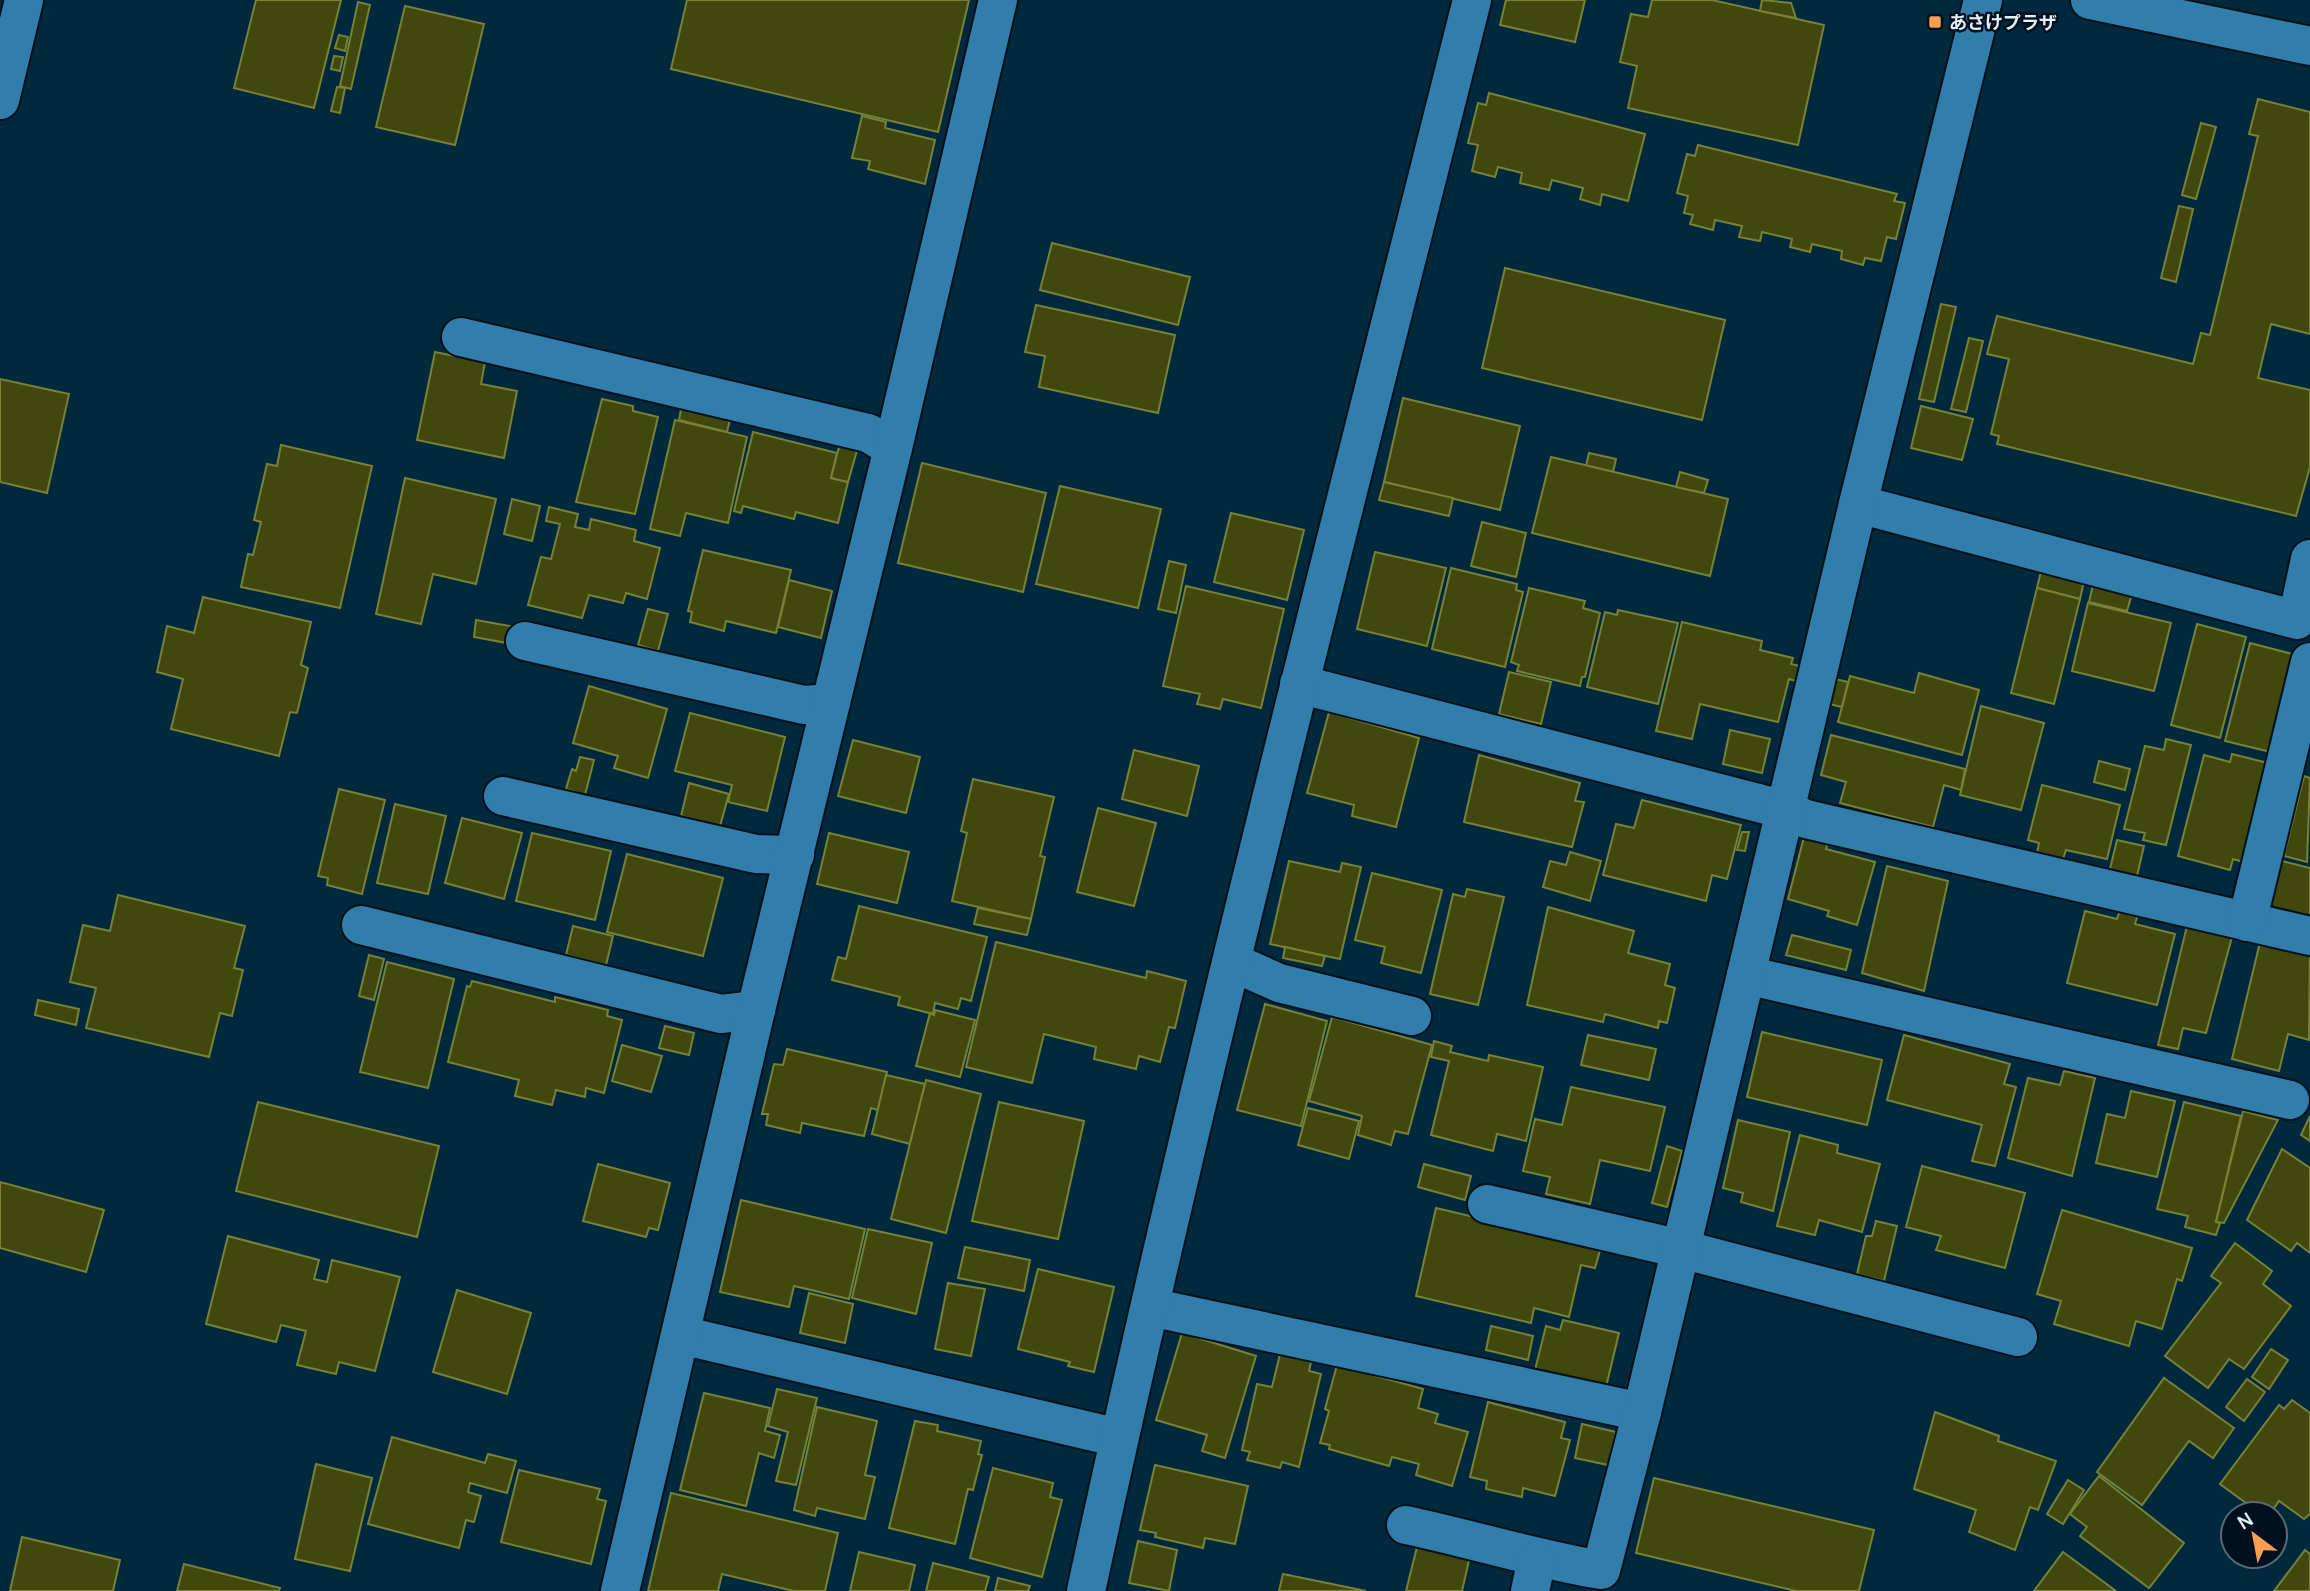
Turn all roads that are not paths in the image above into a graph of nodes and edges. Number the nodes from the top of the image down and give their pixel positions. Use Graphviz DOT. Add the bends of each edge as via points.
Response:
graph roads {
  1 [pos="24,0"];
  2 [pos="998,0"];
  3 [pos="1472,0"];
  4 [pos="1983,0"];
  5 [pos="2090,0"];
  6 [pos="2310,46"];
  7 [pos="0,100"];
  8 [pos="461,337"];
  9 [pos="893,448"];
  10 [pos="1858,503"];
  11 [pos="2310,559"];
  12 [pos="2304,608"];
  13 [pos="525,641"];
  14 [pos="2310,662"];
  15 [pos="1299,684"];
  16 [pos="831,703"];
  17 [pos="503,796"];
  18 [pos="1786,810"];
  19 [pos="795,855"];
  20 [pos="2246,922"];
  21 [pos="360,925"];
  22 [pos="2310,936"];
  23 [pos="1232,962"];
  24 [pos="1745,975"];
  25 [pos="756,1010"];
  26 [pos="1412,1016"];
  27 [pos="2290,1100"];
  28 [pos="1487,1204"];
  29 [pos="1681,1249"];
  30 [pos="1150,1307"];
  31 [pos="681,1335"];
  32 [pos="2018,1337"];
  33 [pos="1642,1412"];
  34 [pos="1119,1438"];
  35 [pos="1406,1525"];
  36 [pos="1534,1575"];
  37 [pos="620,1591"];
  38 [pos="1086,1591"];
  1 -- 7 [label="street"];
  2 -- 9 [label="street"];
  3 -- 15 [label="street"];
  4 -- 10 [label="street"];
  5 -- 6 [label="street"];
  8 -- 9 [label="street" via="869,433"];
  9 -- 16 [label="street"];
  10 -- 12 [label="street" via="2297,621"];
  10 -- 18 [label="street"];
  11 -- 12 [label="street"];
  13 -- 16 [label="street" via="804,705"];
  14 -- 20 [label="street"];
  15 -- 18 [label="street"];
  15 -- 23 [label="street"];
  16 -- 19 [label="street"];
  17 -- 19 [label="street" via="756,854"];
  18 -- 20 [label="street" via="1806,819"];
  18 -- 24 [label="street"];
  19 -- 25 [label="street"];
  20 -- 22 [label="street"];
  21 -- 25 [label="street" via="721,1013"];
  23 -- 26 [label="street" via="1279,983"];
  23 -- 30 [label="street"];
  24 -- 27 [label="street"];
  24 -- 29 [label="street"];
  25 -- 31 [label="street"];
  28 -- 29 [label="street"];
  29 -- 32 [label="street"];
  29 -- 33 [label="street"];
  30 -- 33 [label="street"];
  30 -- 34 [label="street"];
  31 -- 34 [label="street"];
  31 -- 37 [label="street"];
  33 -- 36 [label="street" via="1601,1570"];
  34 -- 38 [label="street"];
  35 -- 36 [label="street" via="1510,1548"];
}
